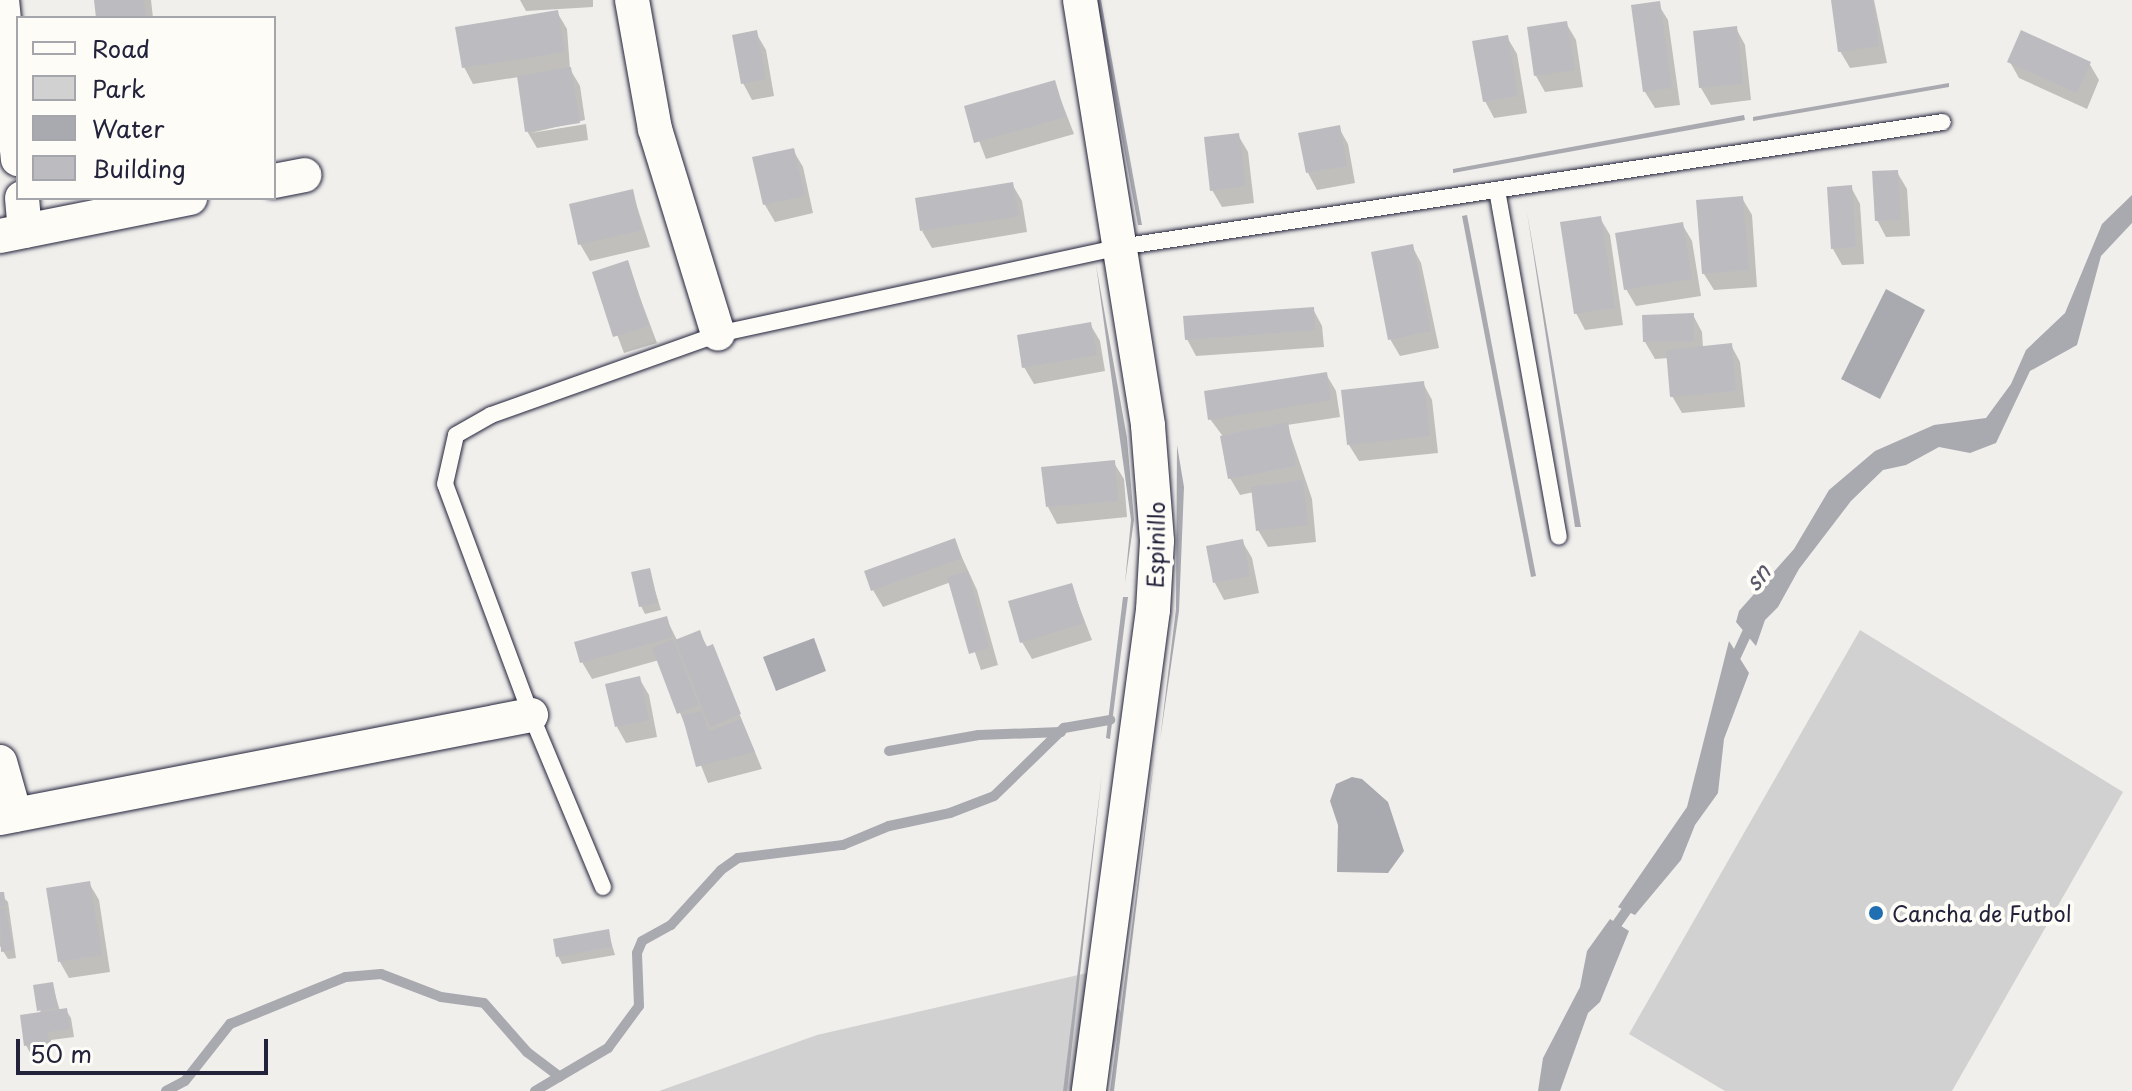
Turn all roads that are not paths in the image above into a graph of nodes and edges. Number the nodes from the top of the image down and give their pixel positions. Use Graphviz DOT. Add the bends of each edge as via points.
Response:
graph roads {
  1 [pos="2,0"];
  2 [pos="632,0"];
  3 [pos="1080,0"];
  4 [pos="1943,122"];
  5 [pos="16,139"];
  6 [pos="1497,190"];
  7 [pos="176,200"];
  8 [pos="16,222"];
  9 [pos="1120,247"];
  10 [pos="718,334"];
  11 [pos="1559,537"];
  12 [pos="531,715"];
  13 [pos="0,762"];
  14 [pos="7,817"];
  15 [pos="603,887"];
  16 [pos="1089,1091"];
  1 -- 5 [label="street"];
  2 -- 10 [label="street" via="655,129"];
  3 -- 9 [label="street, Espinillo"];
  4 -- 6 [label="lane"];
  6 -- 9 [label="lane"];
  6 -- 11 [label="lane"];
  7 -- 8 [label="street"];
  9 -- 10 [label="lane"];
  9 -- 16 [label="street, Espinillo" via="1156,479 1157,541 1153,610"];
  10 -- 12 [label="lane" via="491,415 456,435 445,484"];
  12 -- 14 [label="street"];
  12 -- 15 [label="lane"];
  13 -- 14 [label="street"];
}
